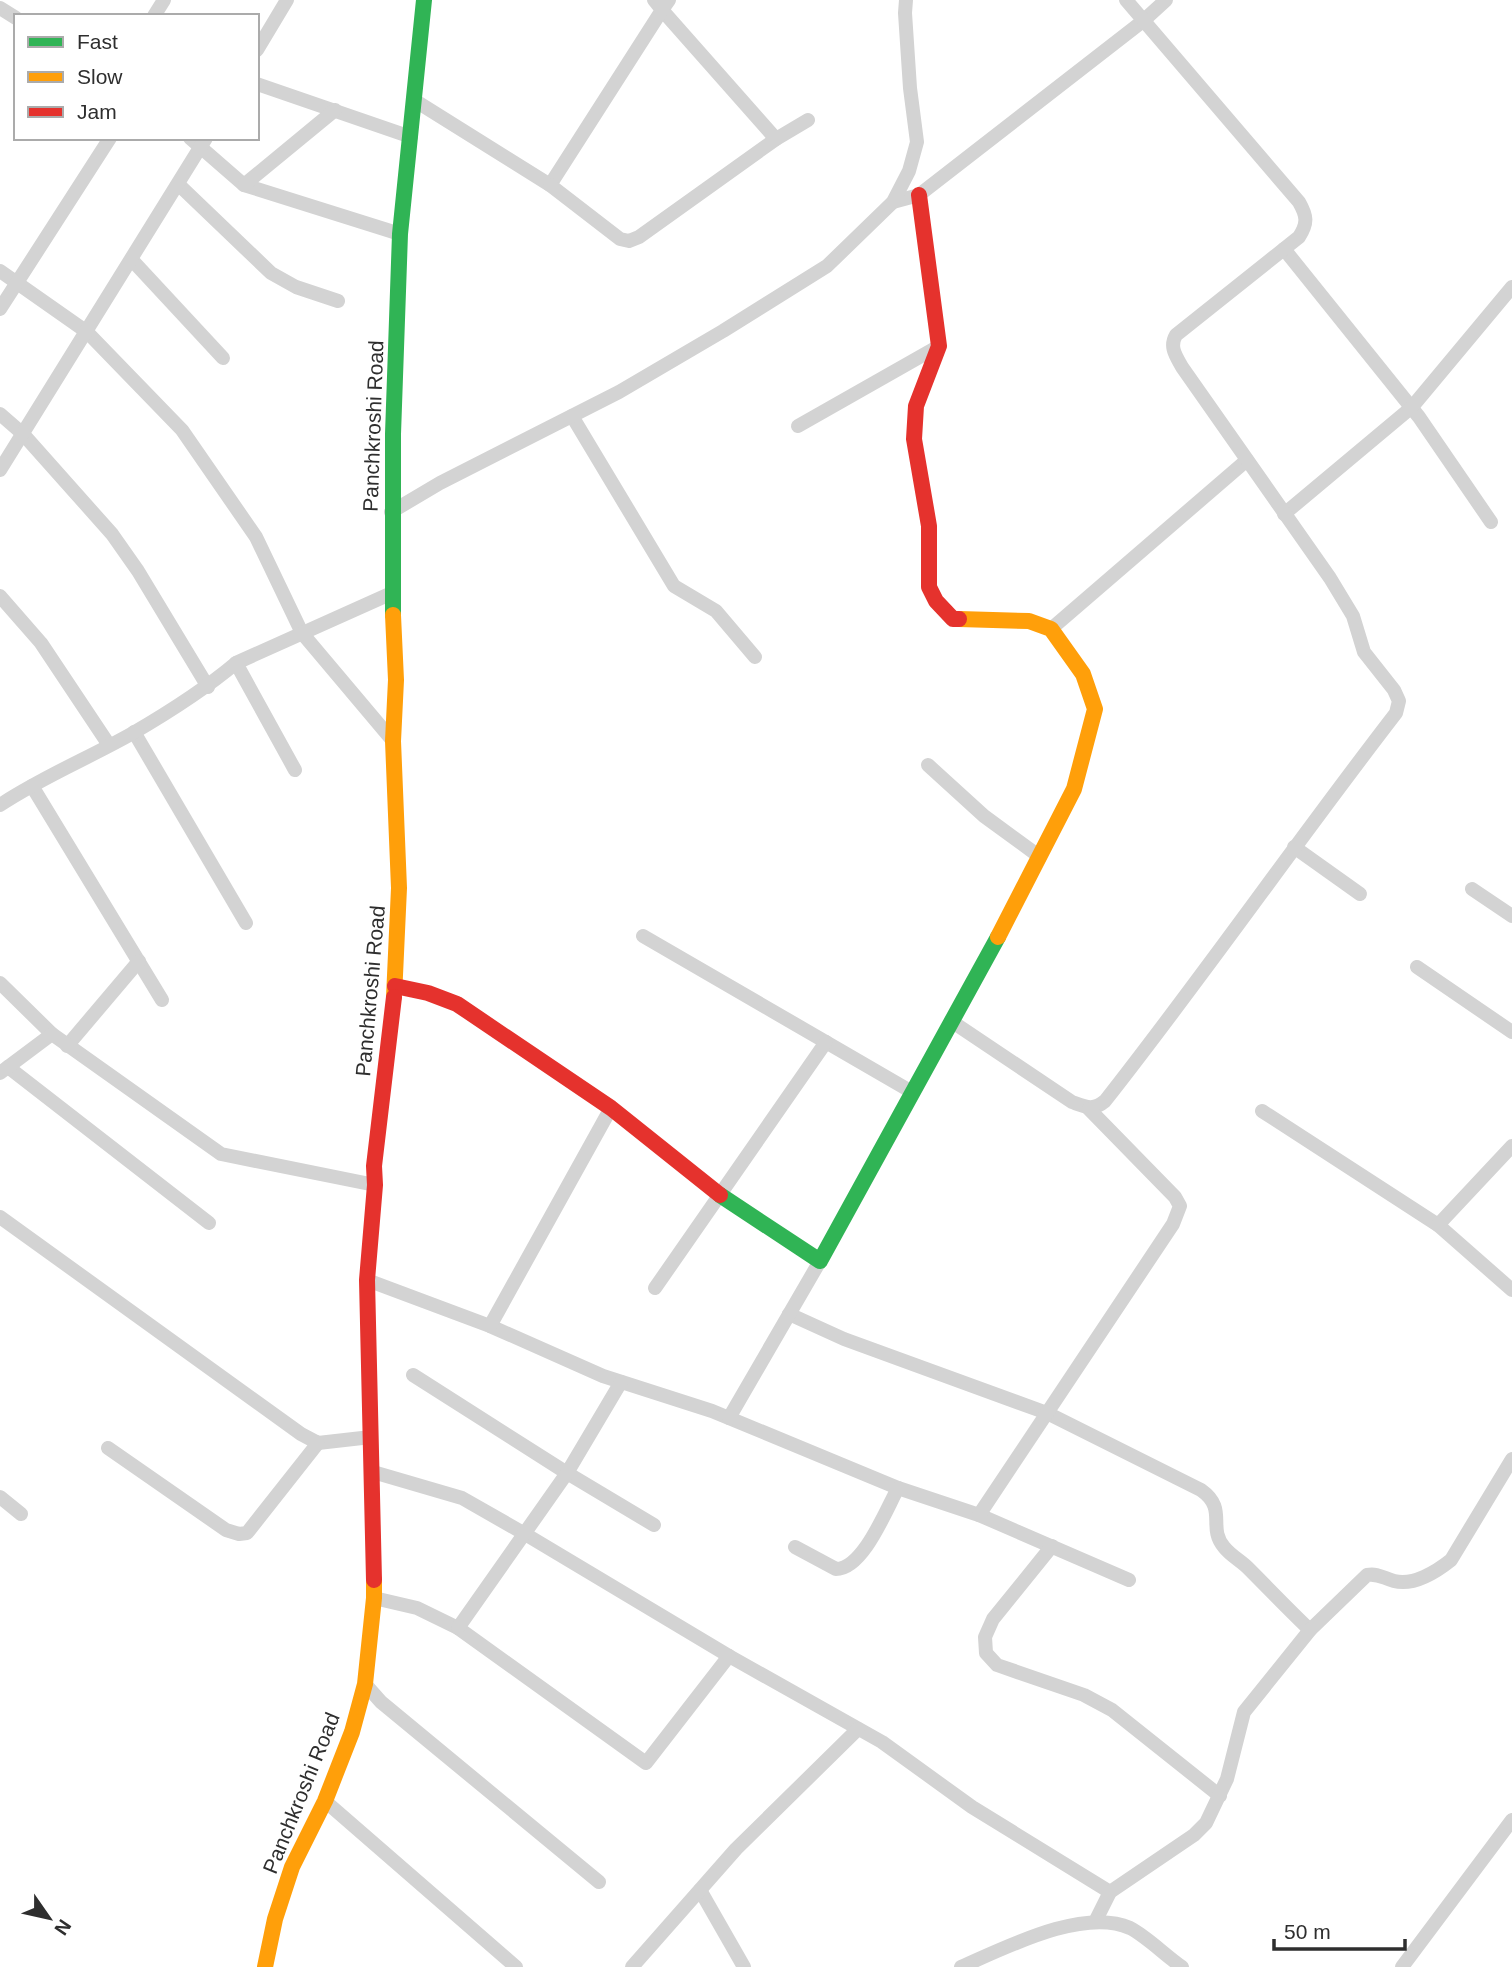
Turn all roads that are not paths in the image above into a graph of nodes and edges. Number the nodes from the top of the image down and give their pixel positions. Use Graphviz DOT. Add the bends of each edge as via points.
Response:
graph roads {
  1 [pos="17,0"];
  2 [pos="287,0"];
  3 [pos="424,0"];
  4 [pos="906,0"];
  5 [pos="1126,0"];
  6 [pos="1166,0"];
  7 [pos="662,3"];
  8 [pos="8,13"];
  9 [pos="1143,21"];
  10 [pos="259,47"];
  11 [pos="259,85"];
  12 [pos="414,100"];
  13 [pos="335,110"];
  14 [pos="808,120"];
  15 [pos="411,137"];
  16 [pos="776,139"];
  17 [pos="109,140"];
  18 [pos="198,141"];
  19 [pos="178,184"];
  20 [pos="244,185"];
  21 [pos="550,185"];
  22 [pos="919,195"];
  23 [pos="892,202"];
  24 [pos="400,234"];
  25 [pos="1284,249"];
  26 [pos="132,260"];
  27 [pos="0,271"];
  28 [pos="18,283"];
  29 [pos="1512,287"];
  30 [pos="338,302"];
  31 [pos="0,309"];
  32 [pos="88,332"];
  33 [pos="939,346"];
  34 [pos="223,358"];
  35 [pos="1412,407"];
  36 [pos="0,414"];
  37 [pos="572,416"];
  38 [pos="798,426"];
  39 [pos="23,434"];
  40 [pos="1247,460"];
  41 [pos="0,470"];
  42 [pos="391,512"];
  43 [pos="1284,514"];
  44 [pos="1491,522"];
  45 [pos="393,593"];
  46 [pos="0,596"];
  47 [pos="1051,629"];
  48 [pos="302,633"];
  49 [pos="755,657"];
  50 [pos="236,663"];
  51 [pos="208,687"];
  52 [pos="134,732"];
  53 [pos="393,741"];
  54 [pos="110,746"];
  55 [pos="928,765"];
  56 [pos="295,771"];
  57 [pos="32,786"];
  58 [pos="2,800"];
  59 [pos="1294,847"];
  60 [pos="1040,857"];
  61 [pos="1472,889"];
  62 [pos="1360,894"];
  63 [pos="1512,916"];
  64 [pos="246,923"];
  65 [pos="643,936"];
  66 [pos="138,961"];
  67 [pos="1417,967"];
  68 [pos="0,983"];
  69 [pos="395,986"];
  70 [pos="162,1000"];
  71 [pos="951,1021"];
  72 [pos="1512,1032"];
  73 [pos="52,1034"];
  74 [pos="826,1042"];
  75 [pos="67,1046"];
  76 [pos="4,1070"];
  77 [pos="912,1091"];
  78 [pos="611,1108"];
  79 [pos="1089,1109"];
  80 [pos="1262,1111"];
  81 [pos="1512,1146"];
  82 [pos="374,1185"];
  83 [pos="720,1195"];
  84 [pos="0,1217"];
  85 [pos="209,1223"];
  86 [pos="1438,1224"];
  87 [pos="820,1261"];
  88 [pos="367,1280"];
  89 [pos="655,1288"];
  90 [pos="1512,1290"];
  91 [pos="789,1314"];
  92 [pos="490,1326"];
  93 [pos="413,1375"];
  94 [pos="621,1382"];
  95 [pos="1047,1413"];
  96 [pos="729,1418"];
  97 [pos="371,1437"];
  98 [pos="318,1443"];
  99 [pos="108,1448"];
  100 [pos="1512,1459"];
  101 [pos="373,1472"];
  102 [pos="567,1473"];
  103 [pos="898,1488"];
  104 [pos="0,1497"];
  105 [pos="20,1514"];
  106 [pos="979,1515"];
  107 [pos="654,1525"];
  108 [pos="525,1534"];
  109 [pos="795,1546"];
  110 [pos="1052,1546"];
  111 [pos="1129,1580"];
  112 [pos="374,1598"];
  113 [pos="458,1628"];
  114 [pos="1310,1630"];
  115 [pos="729,1656"];
  116 [pos="365,1684"];
  117 [pos="858,1728"];
  118 [pos="1220,1796"];
  119 [pos="325,1801"];
  120 [pos="1512,1820"];
  121 [pos="599,1882"];
  122 [pos="700,1890"];
  123 [pos="1110,1892"];
  124 [pos="1096,1920"];
  125 [pos="265,1967"];
  126 [pos="516,1967"];
  127 [pos="632,1967"];
  128 [pos="744,1967"];
  129 [pos="961,1967"];
  130 [pos="1182,1967"];
  131 [pos="1402,1967"];
  1 -- 8 [label="street"];
  2 -- 10 [label="street"];
  3 -- 12 [label="street, Panchkroshi Road"];
  4 -- 23 [label="street" via="917,142 909,171"];
  5 -- 9 [label="street"];
  6 -- 9 [label="street"];
  7 -- 16 [label="street"];
  7 -- 21 [label="street"];
  9 -- 22 [label="street"];
  9 -- 25 [label="street" via="1299,202 1306,225"];
  11 -- 13 [label="street"];
  12 -- 15 [label="street, Panchkroshi Road"];
  12 -- 21 [label="street"];
  13 -- 15 [label="street"];
  13 -- 20 [label="street"];
  14 -- 16 [label="street"];
  15 -- 24 [label="street, Panchkroshi Road"];
  16 -- 21 [label="street" via="629,241 620,239"];
  17 -- 28 [label="street"];
  18 -- 19 [label="street"];
  18 -- 20 [label="street"];
  19 -- 26 [label="street"];
  19 -- 30 [label="street" via="271,273"];
  20 -- 24 [label="street"];
  22 -- 23 [label="street"];
  22 -- 33 [label="street"];
  23 -- 37 [label="street" via="827,266 654,372"];
  24 -- 42 [label="street, Panchkroshi Road"];
  25 -- 35 [label="street"];
  25 -- 40 [label="street" via="1172,341 1182,367"];
  26 -- 32 [label="street"];
  26 -- 34 [label="street"];
  27 -- 28 [label="street"];
  28 -- 31 [label="street"];
  28 -- 32 [label="street"];
  29 -- 35 [label="street"];
  32 -- 39 [label="street"];
  32 -- 48 [label="street" via="181,430 256,537"];
  33 -- 38 [label="street"];
  33 -- 47 [label="street" via="916,406 914,439 929,526 929,587 953,619 1029,621"];
  35 -- 43 [label="street"];
  35 -- 44 [label="street"];
  36 -- 39 [label="street"];
  37 -- 42 [label="street"];
  37 -- 49 [label="street" via="674,586 716,611"];
  39 -- 41 [label="street"];
  39 -- 51 [label="street" via="112,534"];
  40 -- 43 [label="street"];
  40 -- 47 [label="street"];
  42 -- 45 [label="street, Panchkroshi Road"];
  43 -- 59 [label="street" via="1353,616 1364,652 1399,701 1396,713"];
  45 -- 48 [label="street"];
  45 -- 53 [label="street, Panchkroshi Road"];
  46 -- 54 [label="street" via="41,643"];
  47 -- 60 [label="street" via="1083,674 1095,709 1074,789"];
  48 -- 50 [label="street"];
  48 -- 53 [label="street"];
  50 -- 51 [label="street"];
  50 -- 56 [label="street"];
  51 -- 52 [label="street"];
  52 -- 54 [label="street"];
  52 -- 64 [label="street"];
  53 -- 69 [label="street, Panchkroshi Road" via="399,888"];
  54 -- 57 [label="street"];
  55 -- 60 [label="street" via="984,816"];
  57 -- 58 [label="street"];
  57 -- 66 [label="street"];
  59 -- 62 [label="street"];
  59 -- 79 [label="street" via="1113,1091 1098,1107"];
  60 -- 71 [label="street"];
  61 -- 63 [label="street"];
  65 -- 74 [label="street"];
  66 -- 70 [label="street"];
  66 -- 75 [label="street"];
  67 -- 72 [label="street"];
  68 -- 73 [label="street"];
  69 -- 78 [label="street" via="457,1004"];
  69 -- 82 [label="street, Panchkroshi Road"];
  71 -- 77 [label="street"];
  71 -- 79 [label="street"];
  73 -- 75 [label="street"];
  73 -- 76 [label="street"];
  74 -- 77 [label="street"];
  74 -- 83 [label="street"];
  75 -- 82 [label="street" via="220,1154"];
  76 -- 85 [label="street"];
  77 -- 87 [label="street"];
  78 -- 83 [label="street"];
  78 -- 92 [label="street"];
  79 -- 95 [label="street" via="1180,1206 1173,1224"];
  80 -- 86 [label="street"];
  81 -- 86 [label="street"];
  82 -- 88 [label="street, Panchkroshi Road"];
  83 -- 87 [label="street"];
  83 -- 89 [label="street"];
  84 -- 98 [label="street"];
  86 -- 90 [label="street"];
  87 -- 91 [label="street"];
  88 -- 92 [label="street"];
  88 -- 97 [label="street, Panchkroshi Road"];
  91 -- 95 [label="street" via="844,1339"];
  91 -- 96 [label="street"];
  92 -- 94 [label="street"];
  93 -- 102 [label="street"];
  94 -- 96 [label="street"];
  94 -- 102 [label="street"];
  95 -- 106 [label="street"];
  95 -- 114 [label="street" via="1210,1496 1217,1535 1224,1547"];
  96 -- 103 [label="street"];
  97 -- 98 [label="street"];
  97 -- 101 [label="street, Panchkroshi Road"];
  98 -- 99 [label="street" via="247,1533 239,1534 226,1530"];
  100 -- 114 [label="street" via="1451,1560 1413,1581 1367,1575"];
  101 -- 108 [label="street" via="461,1498"];
  101 -- 112 [label="street, Panchkroshi Road"];
  102 -- 107 [label="street"];
  102 -- 108 [label="street"];
  103 -- 106 [label="street"];
  103 -- 109 [label="street" via="863,1553 843,1569"];
  104 -- 105 [label="street"];
  106 -- 110 [label="street"];
  108 -- 113 [label="street"];
  108 -- 115 [label="street"];
  110 -- 111 [label="street"];
  110 -- 118 [label="street" via="993,1619 985,1637 986,1653 997,1665 1084,1695 1112,1710"];
  112 -- 113 [label="street" via="417,1608"];
  112 -- 116 [label="street, Panchkroshi Road"];
  113 -- 115 [label="street" via="646,1763"];
  114 -- 118 [label="street" via="1244,1712"];
  115 -- 117 [label="street"];
  116 -- 119 [label="street, Panchkroshi Road"];
  116 -- 121 [label="street"];
  117 -- 122 [label="street"];
  117 -- 123 [label="street" via="972,1807"];
  118 -- 123 [label="street" via="1206,1824 1194,1835"];
  119 -- 125 [label="street, Panchkroshi Road" via="292,1867"];
  119 -- 126 [label="street"];
  120 -- 131 [label="street"];
  122 -- 127 [label="street"];
  122 -- 128 [label="street"];
  123 -- 124 [label="street"];
  124 -- 129 [label="street" via="1030,1937"];
  124 -- 130 [label="street" via="1130,1928"];
}
